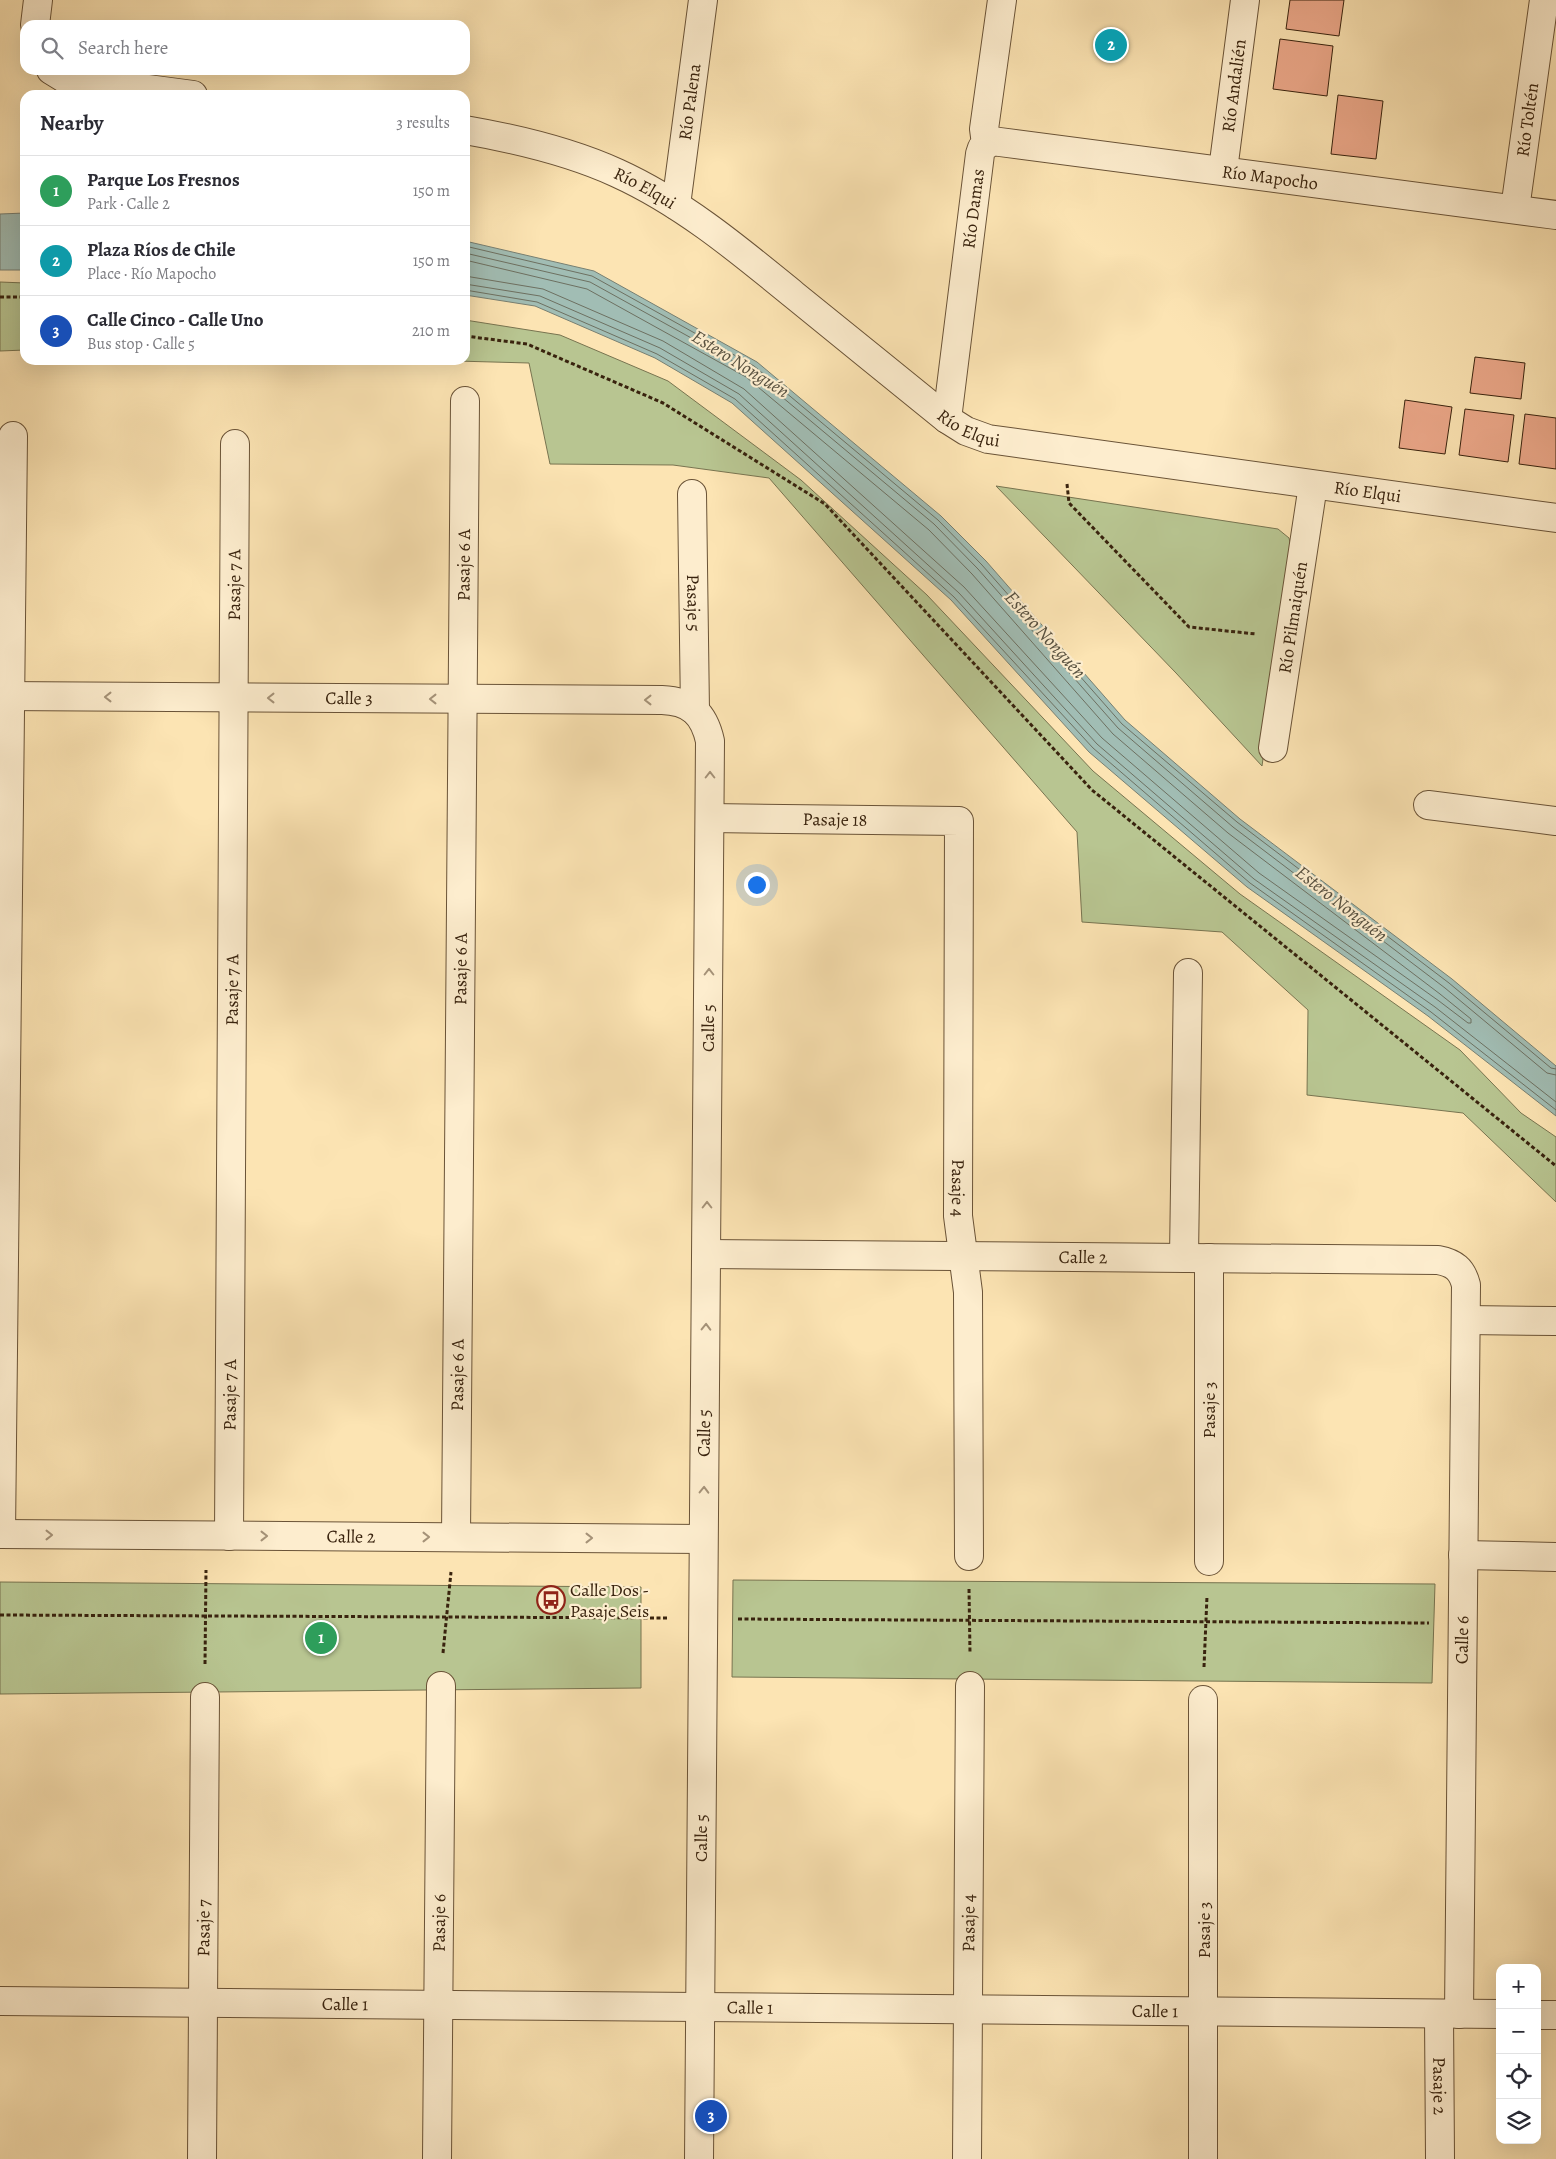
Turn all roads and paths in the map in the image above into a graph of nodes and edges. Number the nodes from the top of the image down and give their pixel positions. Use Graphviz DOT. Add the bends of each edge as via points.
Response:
graph roads {
  1 [pos="38,0"];
  2 [pos="703,0"];
  3 [pos="1002,0"];
  4 [pos="1245,0"];
  5 [pos="1544,0"];
  6 [pos="36,20"];
  7 [pos="59,75"];
  8 [pos="156,90"];
  9 [pos="470,131"];
  10 [pos="986,144"];
  11 [pos="1222,170"];
  12 [pos="676,205"];
  13 [pos="1515,209"];
  14 [pos="1556,215"];
  15 [pos="0,297"];
  16 [pos="20,297"];
  17 [pos="470,337"];
  18 [pos="465,401"];
  19 [pos="947,420"];
  20 [pos="13,436"];
  21 [pos="235,444"];
  22 [pos="1064,451"];
  23 [pos="1313,485"];
  24 [pos="692,494"];
  25 [pos="1556,518"];
  26 [pos="1290,638"];
  27 [pos="5,696"];
  28 [pos="234,697"];
  29 [pos="463,699"];
  30 [pos="695,711"];
  31 [pos="1273,748"];
  32 [pos="1428,805"];
  33 [pos="710,818"];
  34 [pos="959,820"];
  35 [pos="1556,821"];
  36 [pos="1188,973"];
  37 [pos="1556,1166"];
  38 [pos="707,1254"];
  39 [pos="963,1256"];
  40 [pos="1196,1258"];
  41 [pos="1459,1268"];
  42 [pos="1466,1320"];
  43 [pos="1556,1321"];
  44 [pos="1,1534"];
  45 [pos="217,1536"];
  46 [pos="456,1537"];
  47 [pos="703,1539"];
  48 [pos="1463,1555"];
  49 [pos="969,1556"];
  50 [pos="1556,1557"];
  51 [pos="1209,1561"];
  52 [pos="441,1686"];
  53 [pos="970,1686"];
  54 [pos="205,1697"];
  55 [pos="1203,1700"];
  56 [pos="0,2002"];
  57 [pos="203,2004"];
  58 [pos="439,2005"];
  59 [pos="700,2008"];
  60 [pos="968,2010"];
  61 [pos="1204,2012"];
  62 [pos="1449,2014"];
  63 [pos="1496,2014"];
  64 [pos="1541,2015"];
  65 [pos="1556,2015"];
  66 [pos="202,2159"];
  67 [pos="437,2159"];
  68 [pos="699,2159"];
  69 [pos="967,2159"];
  70 [pos="1203,2159"];
  71 [pos="1440,2159"];
  1 -- 6 [label="street"];
  2 -- 12 [label="street, Río Palena"];
  3 -- 10 [label="street, Río Damas" via="984,129"];
  4 -- 11 [label="street, Río Andalién"];
  5 -- 13 [label="street, Río Toltén"];
  7 -- 8 [label="street"];
  9 -- 12 [label="street, Río Elqui" via="585,160"];
  10 -- 11 [label="street, Río Mapocho" via="998,141"];
  10 -- 19 [label="street, Río Damas" via="980,154"];
  11 -- 13 [label="street, Río Mapocho"];
  12 -- 19 [label="street, Río Elqui" via="738,249"];
  13 -- 14 [label="street, Río Mapocho"];
  15 -- 16 [label="path"];
  17 -- 37 [label="path" via="527,344 663,403 825,504 1092,790"];
  18 -- 29 [label="street, Pasaje 6 A"];
  19 -- 22 [label="street, Río Elqui" via="988,439"];
  20 -- 27 [label="street"];
  21 -- 28 [label="street, Pasaje 7 A"];
  22 -- 23 [label="street, Río Elqui"];
  22 -- 26 [label="path" via="1069,503 1189,626"];
  23 -- 25 [label="street, Río Elqui"];
  23 -- 26 [label="street, Río Pilmaiquén"];
  24 -- 30 [label="street, Pasaje 5"];
  26 -- 31 [label="street, Río Pilmaiquén"];
  28 -- 27 [label="street, Calle 3, one-way"];
  27 -- 44 [label="street"];
  29 -- 28 [label="street, Calle 3, one-way"];
  28 -- 45 [label="street, Pasaje 7 A"];
  30 -- 29 [label="street, Calle 3, one-way" via="685,704 668,700"];
  29 -- 46 [label="street, Pasaje 6 A"];
  33 -- 30 [label="street, Calle 5, one-way" via="710,741 702,718"];
  32 -- 35 [label="street"];
  33 -- 34 [label="street, Pasaje 18"];
  38 -- 33 [label="street, Calle 5, one-way"];
  34 -- 39 [label="street, Pasaje 4" via="958,1216"];
  36 -- 40 [label="street, Pasaje 3"];
  38 -- 39 [label="street, Calle 2"];
  47 -- 38 [label="street, Calle 5, one-way"];
  39 -- 40 [label="street, Calle 2"];
  39 -- 49 [label="street, Pasaje 4" via="968,1292"];
  40 -- 41 [label="street, Calle 2" via="1438,1260"];
  40 -- 51 [label="street, Pasaje 3"];
  41 -- 42 [label="street, Calle 6" via="1466,1286"];
  42 -- 43 [label="street"];
  42 -- 48 [label="street, Calle 6"];
  44 -- 45 [label="street, Calle 2, one-way"];
  45 -- 46 [label="street, Calle 2, one-way"];
  45 -- 54 [label="path"];
  46 -- 47 [label="street, Calle 2, one-way"];
  46 -- 52 [label="path"];
  47 -- 59 [label="street, Calle 5"];
  48 -- 50 [label="street"];
  48 -- 62 [label="street, Calle 6"];
  49 -- 53 [label="path"];
  51 -- 55 [label="path"];
  52 -- 58 [label="street, Pasaje 6"];
  53 -- 60 [label="street, Pasaje 4"];
  54 -- 57 [label="street, Pasaje 7"];
  55 -- 61 [label="street, Pasaje 3"];
  56 -- 57 [label="street, Calle 1"];
  57 -- 58 [label="street, Calle 1"];
  57 -- 66 [label="street, Pasaje 7"];
  58 -- 59 [label="street, Calle 1"];
  58 -- 67 [label="street, Pasaje 6"];
  59 -- 60 [label="street, Calle 1"];
  59 -- 68 [label="street, Calle 5"];
  60 -- 61 [label="street, Calle 1"];
  60 -- 69 [label="street, Pasaje 4"];
  61 -- 62 [label="street, Calle 1"];
  61 -- 70 [label="street, Pasaje 3"];
  62 -- 63 [label="street, Calle 1"];
  62 -- 71 [label="street, Pasaje 2"];
  64 -- 65 [label="street"];
}
